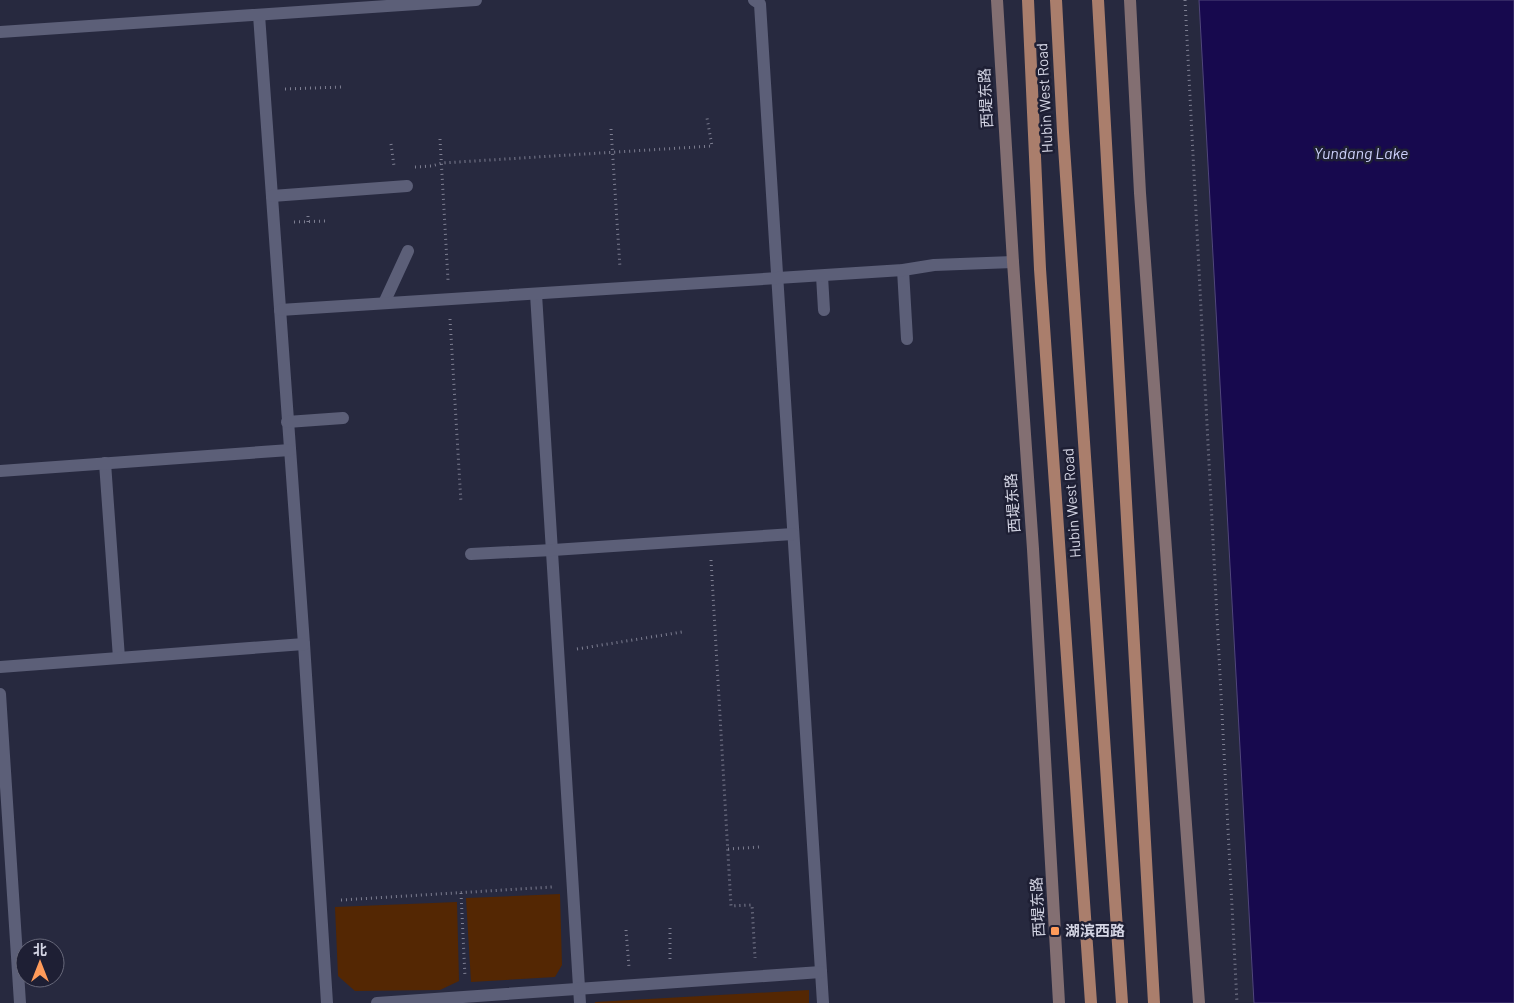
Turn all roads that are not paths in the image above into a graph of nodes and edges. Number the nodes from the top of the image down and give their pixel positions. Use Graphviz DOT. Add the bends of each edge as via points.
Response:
graph roads {
  1 [pos="476,0"];
  2 [pos="754,0"];
  3 [pos="997,0"];
  4 [pos="1028,0"];
  5 [pos="1056,0"];
  6 [pos="1098,0"];
  7 [pos="1130,0"];
  8 [pos="260,15"];
  9 [pos="0,32"];
  10 [pos="407,186"];
  11 [pos="272,196"];
  12 [pos="408,251"];
  13 [pos="1013,262"];
  14 [pos="903,270"];
  15 [pos="822,276"];
  16 [pos="777,278"];
  17 [pos="536,294"];
  18 [pos="384,303"];
  19 [pos="280,310"];
  20 [pos="824,310"];
  21 [pos="907,338"];
  22 [pos="343,418"];
  23 [pos="288,422"];
  24 [pos="290,450"];
  25 [pos="105,463"];
  26 [pos="0,471"];
  27 [pos="793,534"];
  28 [pos="553,550"];
  29 [pos="471,554"];
  30 [pos="304,644"];
  31 [pos="119,658"];
  32 [pos="0,667"];
  33 [pos="0,694"];
  34 [pos="3,799"];
  35 [pos="821,972"];
  36 [pos="579,990"];
  37 [pos="461,999"];
  38 [pos="20,1003"];
  39 [pos="327,1003"];
  40 [pos="377,1003"];
  41 [pos="580,1003"];
  42 [pos="823,1003"];
  43 [pos="1060,1003"];
  44 [pos="1091,1003"];
  45 [pos="1122,1003"];
  46 [pos="1154,1003"];
  47 [pos="1199,1003"];
  1 -- 8 [label="lane"];
  2 -- 16 [label="lane" via="760,4"];
  3 -- 13 [label="main road, 西堤东路"];
  4 -- 44 [label="main road" via="1040,269"];
  5 -- 45 [label="main road, Hubin West Road"];
  6 -- 46 [label="main road"];
  7 -- 47 [label="main road" via="1140,193"];
  8 -- 9 [label="lane"];
  8 -- 11 [label="lane"];
  10 -- 11 [label="lane"];
  11 -- 19 [label="lane"];
  12 -- 18 [label="lane"];
  13 -- 14 [label="lane" via="934,265"];
  13 -- 43 [label="main road, 西堤东路"];
  14 -- 15 [label="lane"];
  14 -- 21 [label="lane"];
  15 -- 16 [label="lane"];
  15 -- 20 [label="lane"];
  16 -- 17 [label="lane"];
  16 -- 27 [label="lane"];
  17 -- 18 [label="lane"];
  17 -- 28 [label="lane"];
  18 -- 19 [label="lane"];
  19 -- 23 [label="lane"];
  22 -- 23 [label="lane"];
  23 -- 24 [label="lane"];
  24 -- 25 [label="lane"];
  24 -- 30 [label="lane"];
  25 -- 26 [label="lane"];
  25 -- 31 [label="lane"];
  27 -- 28 [label="lane"];
  27 -- 35 [label="lane"];
  28 -- 29 [label="lane"];
  28 -- 36 [label="lane"];
  30 -- 31 [label="lane"];
  30 -- 39 [label="lane"];
  31 -- 32 [label="lane"];
  33 -- 34 [label="lane"];
  34 -- 38 [label="lane"];
  35 -- 36 [label="lane"];
  35 -- 42 [label="lane"];
  36 -- 37 [label="lane"];
  36 -- 41 [label="lane"];
  37 -- 40 [label="lane"];
}
